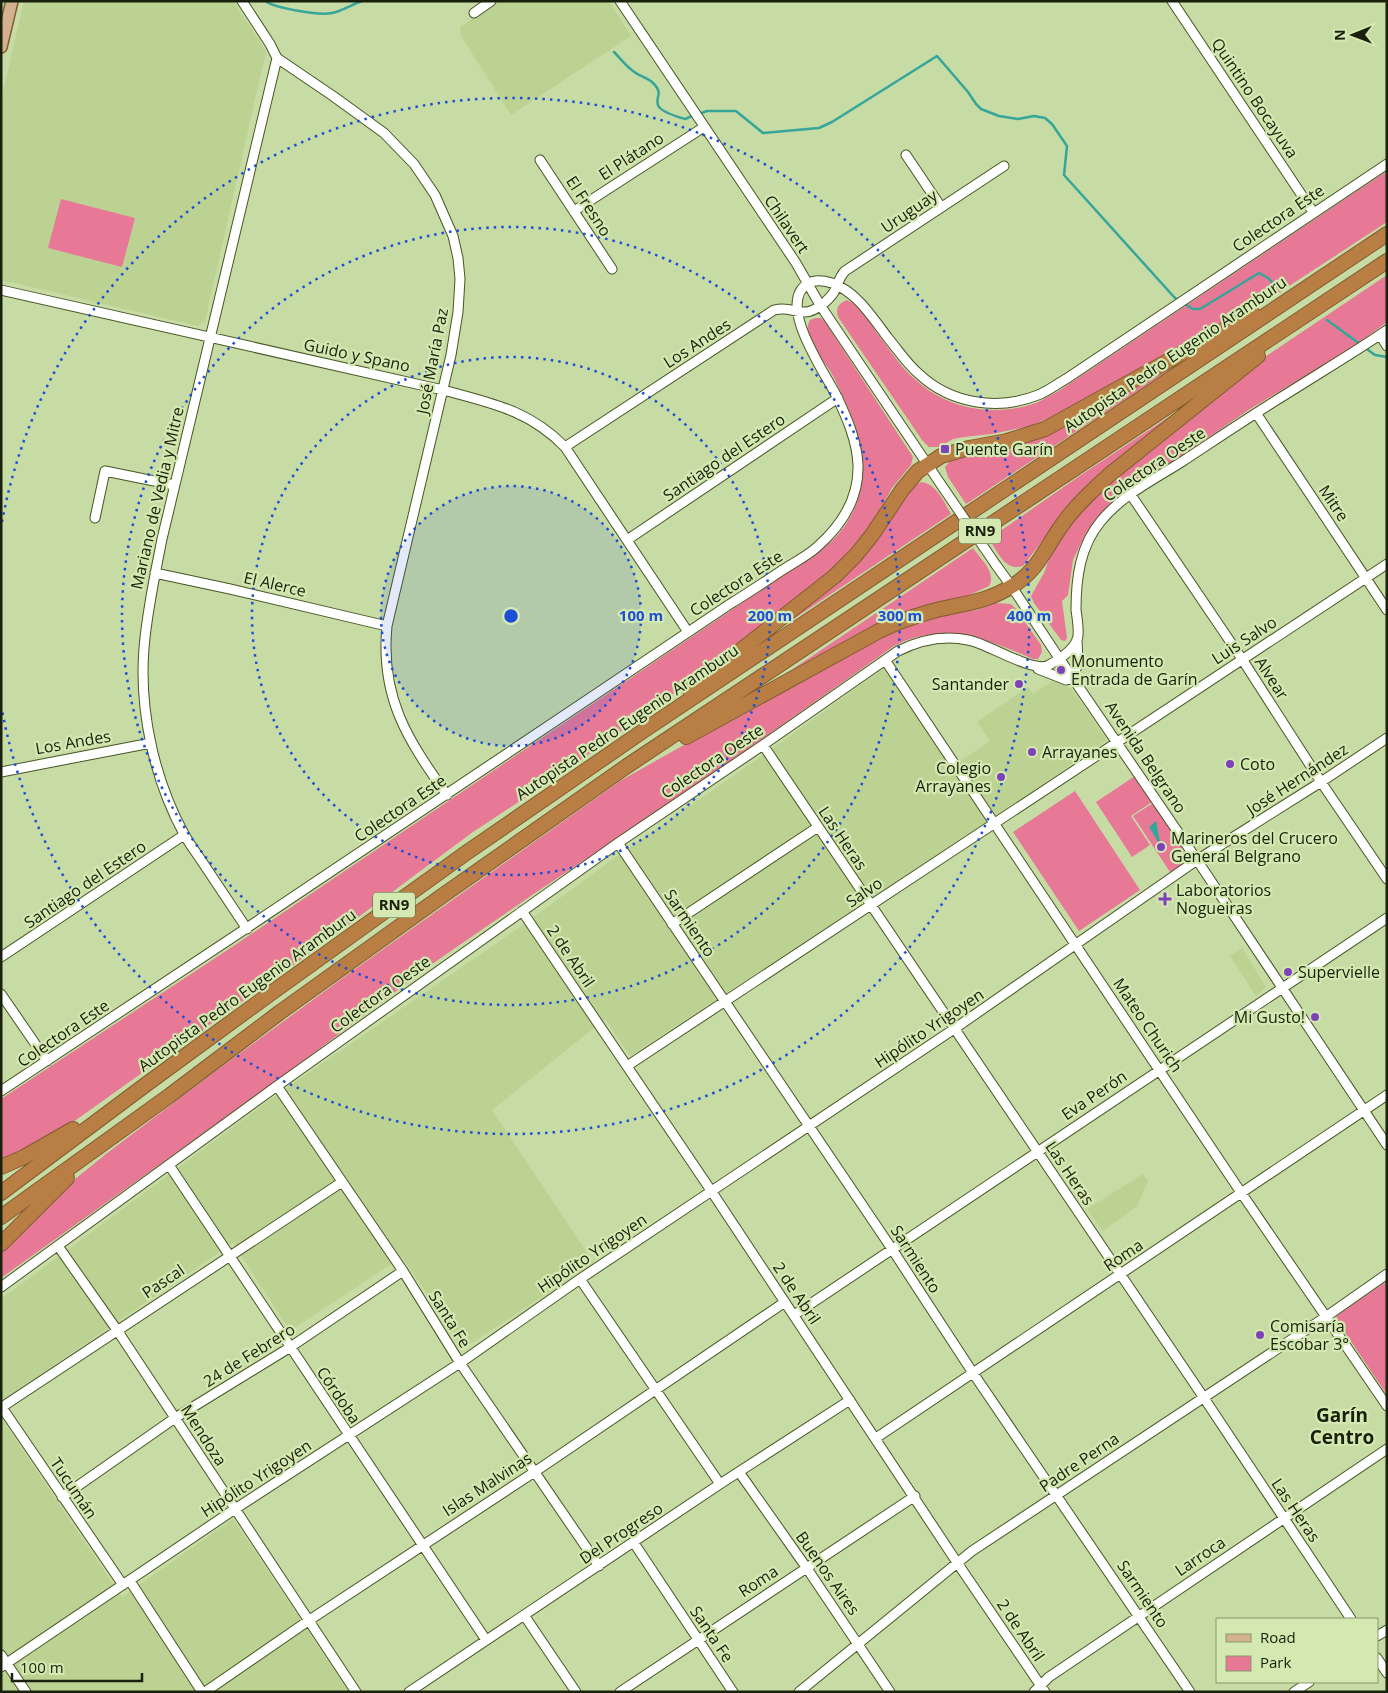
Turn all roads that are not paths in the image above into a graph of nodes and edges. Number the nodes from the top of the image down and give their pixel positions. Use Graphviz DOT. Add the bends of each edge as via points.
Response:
graph roads {
  1 [pos="12,1"];
  2 [pos="242,1"];
  3 [pos="492,1"];
  4 [pos="620,1"];
  5 [pos="1172,1"];
  6 [pos="474,13"];
  7 [pos="1,47"];
  8 [pos="277,58"];
  9 [pos="701,123"];
  10 [pos="906,155"];
  11 [pos="540,160"];
  12 [pos="1387,164"];
  13 [pos="1004,166"];
  14 [pos="941,207"];
  15 [pos="574,211"];
  16 [pos="1313,212"];
  17 [pos="1387,234"];
  18 [pos="1387,261"];
  19 [pos="612,269"];
  20 [pos="1328,273"];
  21 [pos="808,284"];
  22 [pos="837,285"];
  23 [pos="1,290"];
  24 [pos="1333,297"];
  25 [pos="820,305"];
  26 [pos="797,311"];
  27 [pos="1383,332"];
  28 [pos="210,337"];
  29 [pos="1387,346"];
  30 [pos="443,390"];
  31 [pos="838,398"];
  32 [pos="1256,413"];
  33 [pos="565,447"];
  34 [pos="929,464"];
  35 [pos="174,486"];
  36 [pos="1131,495"];
  37 [pos="95,518"];
  38 [pos="627,540"];
  39 [pos="1387,564"];
  40 [pos="155,574"];
  41 [pos="1366,578"];
  42 [pos="1012,587"];
  43 [pos="1387,610"];
  44 [pos="387,626"];
  45 [pos="688,632"];
  46 [pos="1077,639"];
  47 [pos="1059,658"];
  48 [pos="1242,659"];
  49 [pos="885,660"];
  50 [pos="1033,667"];
  51 [pos="1073,678"];
  52 [pos="643,731"];
  53 [pos="1387,738"];
  54 [pos="1117,742"];
  55 [pos="151,743"];
  56 [pos="763,745"];
  57 [pos="627,766"];
  58 [pos="1,772"];
  59 [pos="1321,782"];
  60 [pos="447,795"];
  61 [pos="995,823"];
  62 [pos="818,827"];
  63 [pos="184,835"];
  64 [pos="618,843"];
  65 [pos="1198,860"];
  66 [pos="1387,879"];
  67 [pos="871,905"];
  68 [pos="522,911"];
  69 [pos="1387,918"];
  70 [pos="672,924"];
  71 [pos="247,929"];
  72 [pos="1076,944"];
  73 [pos="1,958"];
  74 [pos="1282,989"];
  75 [pos="1,994"];
  76 [pos="724,1002"];
  77 [pos="954,1029"];
  78 [pos="47,1061"];
  79 [pos="628,1066"];
  80 [pos="1160,1070"];
  81 [pos="148,1083"];
  82 [pos="277,1086"];
  83 [pos="1,1092"];
  84 [pos="1387,1095"];
  85 [pos="169,1096"];
  86 [pos="1363,1111"];
  87 [pos="808,1127"];
  88 [pos="1387,1146"];
  89 [pos="1037,1151"];
  90 [pos="168,1165"];
  91 [pos="1,1167"];
  92 [pos="342,1182"];
  93 [pos="712,1192"];
  94 [pos="1,1193"];
  95 [pos="1242,1194"];
  96 [pos="1,1217"];
  97 [pos="1,1244"];
  98 [pos="58,1246"];
  99 [pos="892,1250"];
  100 [pos="229,1255"];
  101 [pos="403,1271"];
  102 [pos="1387,1274"];
  103 [pos="1120,1275"];
  104 [pos="580,1279"];
  105 [pos="1,1287"];
  106 [pos="785,1302"];
  107 [pos="794,1316"];
  108 [pos="1327,1316"];
  109 [pos="117,1330"];
  110 [pos="289,1348"];
  111 [pos="460,1364"];
  112 [pos="973,1373"];
  113 [pos="656,1388"];
  114 [pos="1204,1398"];
  115 [pos="850,1400"];
  116 [pos="1387,1406"];
  117 [pos="2,1407"];
  118 [pos="175,1418"];
  119 [pos="348,1435"];
  120 [pos="876,1438"];
  121 [pos="1387,1449"];
  122 [pos="536,1471"];
  123 [pos="739,1472"];
  124 [pos="720,1484"];
  125 [pos="1056,1495"];
  126 [pos="915,1496"];
  127 [pos="62,1497"];
  128 [pos="235,1510"];
  129 [pos="1284,1518"];
  130 [pos="634,1543"];
  131 [pos="423,1545"];
  132 [pos="958,1564"];
  133 [pos="599,1566"];
  134 [pos="806,1567"];
  135 [pos="126,1583"];
  136 [pos="524,1615"];
  137 [pos="1139,1615"];
  138 [pos="1350,1618"];
  139 [pos="308,1621"];
  140 [pos="697,1639"];
  141 [pos="486,1640"];
  142 [pos="858,1643"];
  143 [pos="1,1656"];
  144 [pos="1378,1660"];
  145 [pos="4,1666"];
  146 [pos="1387,1673"];
  147 [pos="1308,1683"];
  148 [pos="1040,1690"];
  149 [pos="26,1692"];
  150 [pos="204,1692"];
  151 [pos="356,1692"];
  152 [pos="409,1692"];
  153 [pos="576,1692"];
  154 [pos="620,1692"];
  155 [pos="732,1692"];
  156 [pos="799,1692"];
  157 [pos="890,1692"];
  158 [pos="1190,1692"];
  159 [pos="1294,1692"];
  1 -- 7 [label="main road"];
  2 -- 8 [label="street, José María Paz"];
  3 -- 6 [label="street"];
  4 -- 9 [label="street, Chilavert"];
  5 -- 16 [label="street, Quintino Bocayuva"];
  8 -- 28 [label="street, Mariano de Vedia y Mitre"];
  8 -- 30 [label="street, José María Paz" via="384,134 414,164 435,195 453,236 460,280 458,312"];
  9 -- 15 [label="street, El Plátano"];
  9 -- 21 [label="street, Chilavert"];
  10 -- 14 [label="street"];
  11 -- 15 [label="street, El Fresno"];
  12 -- 16 [label="street, Colectora Este"];
  13 -- 14 [label="street, Uruguay"];
  14 -- 22 [label="street, Uruguay" via="841,275"];
  15 -- 19 [label="street, El Fresno"];
  16 -- 22 [label="street, Colectora Este" via="1040,394 1019,401 984,403 938,388 910,365 863,304"];
  17 -- 20 [label="highway, Autopista Pedro Eugenio Aramburu / RN9"];
  18 -- 24 [label="highway, RN9"];
  20 -- 34 [label="highway" via="1045,429 941,456"];
  20 -- 52 [label="highway, Autopista Pedro Eugenio Aramburu / RN9"];
  21 -- 22 [label="street" via="826,281"];
  21 -- 25 [label="street, Chilavert"];
  21 -- 26 [label="street" via="801,290"];
  22 -- 25 [label="street, Uruguay"];
  23 -- 28 [label="street, Guido y Spano"];
  24 -- 42 [label="highway" via="1109,475 1063,524 1042,559"];
  24 -- 57 [label="highway, RN9"];
  25 -- 26 [label="street, Los Andes" via="814,310"];
  25 -- 34 [label="street, Chilavert"];
  26 -- 31 [label="street, Colectora Este" via="808,345"];
  26 -- 33 [label="street, Los Andes" via="774,310"];
  27 -- 29 [label="street"];
  27 -- 32 [label="street, Colectora Oeste"];
  28 -- 30 [label="street, Guido y Spano"];
  28 -- 35 [label="street, Mariano de Vedia y Mitre"];
  30 -- 33 [label="street, Guido y Spano" via="524,415 553,434"];
  30 -- 44 [label="street, José María Paz"];
  31 -- 38 [label="street, Santiago del Estero"];
  31 -- 45 [label="street, Colectora Este" via="851,430 858,467 857,484 845,515 814,550"];
  32 -- 36 [label="street, Colectora Oeste"];
  32 -- 41 [label="street, Mitre"];
  33 -- 38 [label="street, Guido y Spano"];
  34 -- 42 [label="street, bridge"];
  34 -- 52 [label="highway" via="918,471 902,490 856,556 836,576 709,674"];
  35 -- 37 [label="street" via="105,471"];
  35 -- 40 [label="street, Mariano de Vedia y Mitre"];
  36 -- 46 [label="street, Colectora Oeste" via="1100,521 1084,550 1076,596"];
  36 -- 48 [label="street, Alvear"];
  38 -- 45 [label="street, Guido y Spano"];
  39 -- 41 [label="street, Luis Salvo"];
  40 -- 44 [label="street, El Alerce"];
  40 -- 55 [label="street, Mariano de Vedia y Mitre" via="143,671"];
  41 -- 43 [label="street, Mitre"];
  41 -- 48 [label="street, Luis Salvo"];
  42 -- 47 [label="street, Avenida Belgrano"];
  42 -- 57 [label="highway" via="980,601 903,620 879,631"];
  44 -- 60 [label="street, José María Paz" via="386,662 393,703 404,728"];
  45 -- 60 [label="street, Colectora Este"];
  46 -- 47 [label="street"];
  46 -- 51 [label="street, Colectora Oeste" via="1078,663"];
  47 -- 50 [label="street" via="1046,667"];
  47 -- 51 [label="street, Avenida Belgrano"];
  48 -- 54 [label="street, Luis Salvo"];
  48 -- 59 [label="street, Alvear"];
  49 -- 50 [label="street, Colectora Oeste" via="911,644 952,638 990,646"];
  49 -- 56 [label="street, Colectora Oeste"];
  49 -- 61 [label="street, Mateo Churich"];
  50 -- 51 [label="street, Colectora Oeste" via="1066,680"];
  51 -- 54 [label="street, Avenida Belgrano"];
  52 -- 81 [label="highway, Autopista Pedro Eugenio Aramburu / RN9" via="466,853"];
  53 -- 59 [label="street, José Hernández"];
  54 -- 61 [label="street, Salvo"];
  54 -- 65 [label="street, Avenida Belgrano"];
  55 -- 58 [label="street, Los Andes"];
  55 -- 63 [label="street, Mariano de Vedia y Mitre" via="164,788"];
  56 -- 62 [label="street, Las Heras"];
  56 -- 64 [label="street, Colectora Oeste"];
  57 -- 85 [label="highway, RN9" via="279,1013"];
  59 -- 65 [label="street, José Hernández"];
  59 -- 66 [label="street, Alvear"];
  60 -- 71 [label="street, Colectora Este"];
  61 -- 67 [label="street, Salvo"];
  61 -- 72 [label="street, Mateo Churich"];
  62 -- 67 [label="street, Las Heras"];
  62 -- 70 [label="street"];
  63 -- 71 [label="street, Mariano de Vedia y Mitre"];
  63 -- 73 [label="street, Santiago del Estero"];
  64 -- 68 [label="street, Colectora Oeste"];
  64 -- 70 [label="street, Sarmiento"];
  65 -- 72 [label="street, Hipólito Yrigoyen"];
  65 -- 74 [label="street, Avenida Belgrano"];
  67 -- 76 [label="street, Salvo"];
  67 -- 77 [label="street, Las Heras"];
  68 -- 79 [label="street, 2 de Abril"];
  68 -- 82 [label="street, Colectora Oeste"];
  69 -- 74 [label="street, Eva Perón"];
  70 -- 76 [label="street, Sarmiento"];
  71 -- 78 [label="street, Colectora Este"];
  72 -- 77 [label="street, Hipólito Yrigoyen"];
  72 -- 80 [label="street, Mateo Churich"];
  74 -- 80 [label="street, Eva Perón"];
  74 -- 86 [label="street, Avenida Belgrano"];
  75 -- 78 [label="street"];
  76 -- 79 [label="street, Salvo"];
  76 -- 87 [label="street, Sarmiento"];
  77 -- 87 [label="street, Hipólito Yrigoyen"];
  77 -- 89 [label="street, Las Heras"];
  78 -- 83 [label="street, Colectora Este"];
  79 -- 93 [label="street, 2 de Abril"];
  80 -- 89 [label="street, Eva Perón"];
  80 -- 95 [label="street, Mateo Churich"];
  81 -- 91 [label="highway" via="57,1139"];
  81 -- 94 [label="highway, Autopista Pedro Eugenio Aramburu / RN9"];
  82 -- 90 [label="street, Colectora Oeste"];
  82 -- 92 [label="street, Santa Fe"];
  84 -- 86 [label="street, Roma"];
  85 -- 96 [label="highway, RN9"];
  85 -- 97 [label="highway" via="65,1180"];
  86 -- 88 [label="street, Avenida Belgrano"];
  86 -- 95 [label="street, Roma"];
  87 -- 93 [label="street, Hipólito Yrigoyen"];
  87 -- 99 [label="street, Sarmiento"];
  89 -- 99 [label="street, Eva Perón"];
  89 -- 103 [label="street, Las Heras"];
  90 -- 98 [label="street, Colectora Oeste"];
  90 -- 100 [label="street, Córdoba"];
  92 -- 100 [label="street, Pascal"];
  92 -- 101 [label="street, Santa Fe"];
  93 -- 104 [label="street, Hipólito Yrigoyen"];
  93 -- 106 [label="street, 2 de Abril"];
  95 -- 103 [label="street, Roma"];
  95 -- 108 [label="street, Mateo Churich"];
  98 -- 105 [label="street, Colectora Oeste"];
  98 -- 109 [label="street, Mendoza"];
  99 -- 107 [label="street, Eva Perón"];
  99 -- 112 [label="street, Sarmiento"];
  100 -- 109 [label="street, Pascal"];
  100 -- 110 [label="street, Córdoba"];
  101 -- 110 [label="street, 24 de Febrero"];
  101 -- 111 [label="street, Santa Fe"];
  102 -- 108 [label="street, Padre Perna"];
  103 -- 112 [label="street, Roma"];
  103 -- 114 [label="street, Las Heras"];
  104 -- 111 [label="street, Hipólito Yrigoyen"];
  104 -- 113 [label="street"];
  106 -- 107 [label="street, 2 de Abril"];
  106 -- 113 [label="street, Islas Malvinas"];
  107 -- 115 [label="street, 2 de Abril"];
  108 -- 114 [label="street, Padre Perna"];
  108 -- 116 [label="street, Mateo Churich"];
  109 -- 117 [label="street, Pascal"];
  109 -- 118 [label="street, Mendoza"];
  110 -- 118 [label="street, 24 de Febrero"];
  110 -- 119 [label="street, Córdoba"];
  111 -- 119 [label="street, Hipólito Yrigoyen"];
  111 -- 122 [label="street, Santa Fe"];
  112 -- 120 [label="street, Roma"];
  112 -- 125 [label="street, Sarmiento"];
  113 -- 122 [label="street, Islas Malvinas"];
  113 -- 124 [label="street"];
  114 -- 125 [label="street, Padre Perna"];
  114 -- 129 [label="street, Las Heras"];
  115 -- 120 [label="street, 2 de Abril"];
  115 -- 123 [label="street, Del Progreso"];
  117 -- 127 [label="street, Tucumán"];
  118 -- 127 [label="street, 24 de Febrero"];
  118 -- 128 [label="street, Mendoza"];
  119 -- 128 [label="street, Hipólito Yrigoyen"];
  119 -- 131 [label="street, Córdoba"];
  120 -- 126 [label="street, 2 de Abril"];
  121 -- 129 [label="street, Larroca"];
  122 -- 131 [label="street, Islas Malvinas"];
  122 -- 133 [label="street, Santa Fe"];
  123 -- 124 [label="street, Del Progreso"];
  123 -- 134 [label="street, Buenos Aires"];
  124 -- 130 [label="street, Del Progreso"];
  125 -- 132 [label="street, Padre Perna" via="972,1551"];
  125 -- 137 [label="street, Sarmiento"];
  126 -- 132 [label="street, 2 de Abril"];
  126 -- 134 [label="street, Roma"];
  127 -- 135 [label="street, Tucumán"];
  128 -- 135 [label="street, Hipólito Yrigoyen"];
  128 -- 139 [label="street, Mendoza"];
  129 -- 137 [label="street, Larroca"];
  129 -- 138 [label="street, Las Heras"];
  130 -- 133 [label="street, Del Progreso"];
  130 -- 140 [label="street, Santa Fe"];
  131 -- 139 [label="street, Islas Malvinas"];
  131 -- 141 [label="street, Córdoba"];
  132 -- 142 [label="street, Padre Perna"];
  132 -- 148 [label="street, 2 de Abril"];
  133 -- 136 [label="street, Del Progreso"];
  134 -- 140 [label="street, Roma"];
  134 -- 142 [label="street, Buenos Aires"];
  135 -- 145 [label="street, Hipólito Yrigoyen"];
  135 -- 150 [label="street, Tucumán"];
  136 -- 141 [label="street, Del Progreso"];
  136 -- 153 [label="street"];
  137 -- 148 [label="street, Larroca" via="1049,1676"];
  137 -- 158 [label="street, Sarmiento"];
  139 -- 150 [label="street, Islas Malvinas"];
  139 -- 151 [label="street, Mendoza"];
  140 -- 154 [label="street, Roma"];
  140 -- 155 [label="street, Santa Fe"];
  141 -- 152 [label="street, Del Progreso"];
  142 -- 156 [label="street, Padre Perna"];
  142 -- 157 [label="street, Buenos Aires"];
  143 -- 145 [label="street"];
  144 -- 146 [label="street"];
  145 -- 149 [label="street"];
  147 -- 159 [label="street"];
}
